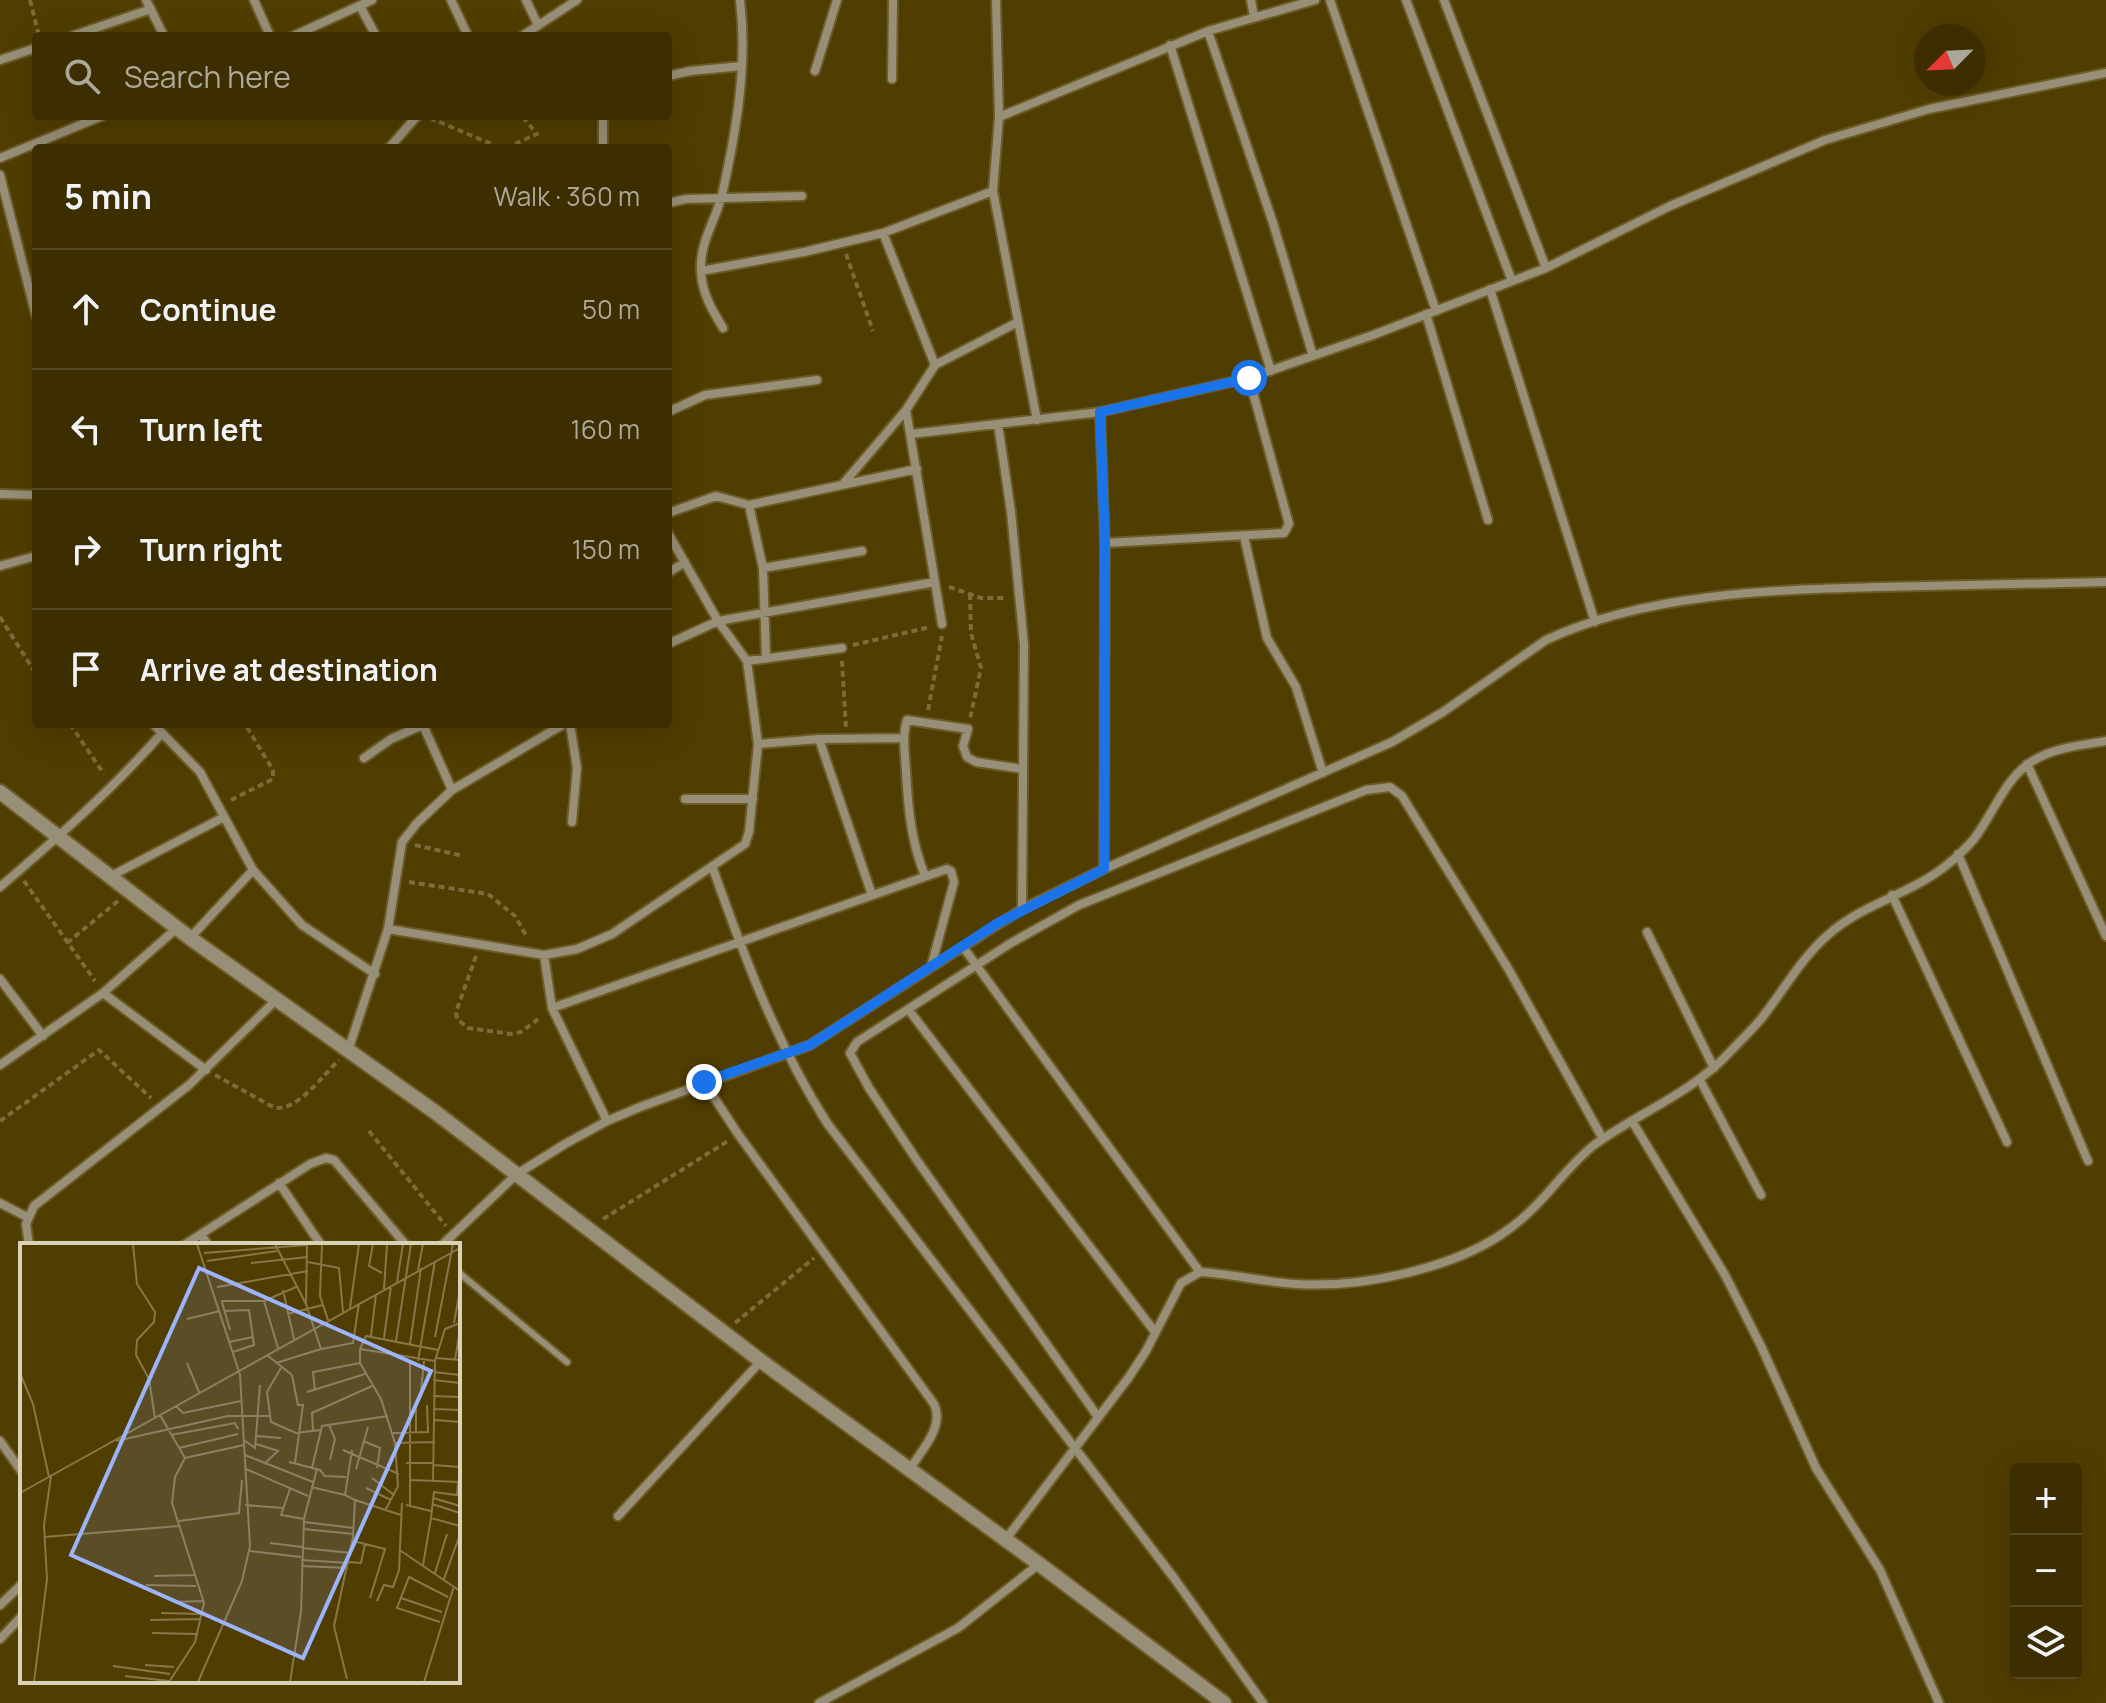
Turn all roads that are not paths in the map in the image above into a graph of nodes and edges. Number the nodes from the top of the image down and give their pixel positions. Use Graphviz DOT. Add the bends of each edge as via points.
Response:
graph roads {
  1 [pos="146,0"];
  2 [pos="254,0"];
  3 [pos="372,0"];
  4 [pos="451,0"];
  5 [pos="526,0"];
  6 [pos="577,0"];
  7 [pos="740,0"];
  8 [pos="837,0"];
  9 [pos="893,0"];
  10 [pos="996,0"];
  11 [pos="1251,0"];
  12 [pos="1315,0"];
  13 [pos="1330,0"];
  14 [pos="1406,0"];
  15 [pos="1444,0"];
  16 [pos="360,6"];
  17 [pos="151,9"];
  18 [pos="1254,17"];
  19 [pos="538,25"];
  20 [pos="1208,31"];
  21 [pos="84,32"];
  22 [pos="162,32"];
  23 [pos="268,32"];
  24 [pos="302,32"];
  25 [pos="374,32"];
  26 [pos="466,32"];
  27 [pos="528,32"];
  28 [pos="1170,45"];
  29 [pos="32,49"];
  30 [pos="0,60"];
  31 [pos="742,66"];
  32 [pos="815,71"];
  33 [pos="2106,73"];
  34 [pos="672,75"];
  35 [pos="892,79"];
  36 [pos="999,117"];
  37 [pos="92,120"];
  38 [pos="414,120"];
  39 [pos="603,120"];
  40 [pos="34,144"];
  41 [pos="396,144"];
  42 [pos="603,144"];
  43 [pos="32,145"];
  44 [pos="0,158"];
  45 [pos="0,175"];
  46 [pos="993,191"];
  47 [pos="802,196"];
  48 [pos="721,199"];
  49 [pos="672,202"];
  50 [pos="883,233"];
  51 [pos="1546,268"];
  52 [pos="701,271"];
  53 [pos="1512,281"];
  54 [pos="1490,289"];
  55 [pos="32,300"];
  56 [pos="1436,311"];
  57 [pos="1426,314"];
  58 [pos="1018,322"];
  59 [pos="723,328"];
  60 [pos="1313,356"];
  61 [pos="935,365"];
  62 [pos="1271,371"];
  63 [pos="1249,378"];
  64 [pos="817,380"];
  65 [pos="672,410"];
  66 [pos="906,410"];
  67 [pos="1100,412"];
  68 [pos="1037,420"];
  69 [pos="998,424"];
  70 [pos="911,434"];
  71 [pos="917,469"];
  72 [pos="843,484"];
  73 [pos="0,494"];
  74 [pos="32,495"];
  75 [pos="749,505"];
  76 [pos="672,512"];
  77 [pos="1488,520"];
  78 [pos="1244,536"];
  79 [pos="672,540"];
  80 [pos="1105,543"];
  81 [pos="862,551"];
  82 [pos="32,557"];
  83 [pos="685,562"];
  84 [pos="0,566"];
  85 [pos="763,568"];
  86 [pos="672,570"];
  87 [pos="935,582"];
  88 [pos="2106,582"];
  89 [pos="766,611"];
  90 [pos="718,621"];
  91 [pos="1595,622"];
  92 [pos="942,624"];
  93 [pos="672,642"];
  94 [pos="842,648"];
  95 [pos="766,658"];
  96 [pos="747,661"];
  97 [pos="157,728"];
  98 [pos="415,728"];
  99 [pos="426,728"];
  100 [pos="557,728"];
  101 [pos="571,728"];
  102 [pos="162,733"];
  103 [pos="904,738"];
  104 [pos="819,739"];
  105 [pos="2106,741"];
  106 [pos="758,744"];
  107 [pos="364,758"];
  108 [pos="2027,764"];
  109 [pos="1023,769"];
  110 [pos="1323,773"];
  111 [pos="452,790"];
  112 [pos="0,792"];
  113 [pos="685,799"];
  114 [pos="753,799"];
  115 [pos="224,817"];
  116 [pos="572,822"];
  117 [pos="58,836"];
  118 [pos="1958,854"];
  119 [pos="712,866"];
  120 [pos="1104,869"];
  121 [pos="253,870"];
  122 [pos="111,876"];
  123 [pos="925,876"];
  124 [pos="0,887"];
  125 [pos="872,895"];
  126 [pos="1892,895"];
  127 [pos="1022,909"];
  128 [pos="177,928"];
  129 [pos="388,929"];
  130 [pos="1647,932"];
  131 [pos="2106,936"];
  132 [pos="190,938"];
  133 [pos="740,944"];
  134 [pos="963,947"];
  135 [pos="544,955"];
  136 [pos="976,965"];
  137 [pos="931,967"];
  138 [pos="375,974"];
  139 [pos="0,979"];
  140 [pos="103,993"];
  141 [pos="277,999"];
  142 [pos="552,1008"];
  143 [pos="908,1009"];
  144 [pos="43,1036"];
  145 [pos="348,1052"];
  146 [pos="786,1054"];
  147 [pos="0,1065"];
  148 [pos="1714,1068"];
  149 [pos="206,1070"];
  150 [pos="1700,1080"];
  151 [pos="704,1082"];
  152 [pos="607,1121"];
  153 [pos="1632,1121"];
  154 [pos="1603,1139"];
  155 [pos="2007,1142"];
  156 [pos="2088,1161"];
  157 [pos="517,1174"];
  158 [pos="279,1183"];
  159 [pos="1761,1195"];
  160 [pos="0,1203"];
  161 [pos="27,1217"];
  162 [pos="201,1234"];
  163 [pos="29,1243"];
  164 [pos="187,1243"];
  165 [pos="207,1243"];
  166 [pos="320,1243"];
  167 [pos="404,1243"];
  168 [pos="444,1243"];
  169 [pos="1200,1272"];
  170 [pos="460,1274"];
  171 [pos="1155,1332"];
  172 [pos="761,1361"];
  173 [pos="567,1362"];
  174 [pos="1098,1417"];
  175 [pos="0,1441"];
  176 [pos="1074,1449"];
  177 [pos="20,1469"];
  178 [pos="909,1470"];
  179 [pos="618,1516"];
  180 [pos="1006,1539"];
  181 [pos="1039,1564"];
  182 [pos="20,1586"];
  183 [pos="0,1605"];
  184 [pos="20,1618"];
  185 [pos="0,1639"];
  186 [pos="819,1703"];
  187 [pos="1224,1703"];
  188 [pos="1263,1703"];
  189 [pos="1939,1703"];
  1 -- 17 [label="street"];
  2 -- 23 [label="street"];
  3 -- 16 [label="street"];
  4 -- 26 [label="street"];
  5 -- 19 [label="street"];
  6 -- 19 [label="street"];
  7 -- 31 [label="street"];
  8 -- 32 [label="street"];
  9 -- 35 [label="street"];
  10 -- 36 [label="street"];
  11 -- 18 [label="street"];
  12 -- 18 [label="street"];
  13 -- 56 [label="street"];
  14 -- 53 [label="street"];
  15 -- 51 [label="street"];
  16 -- 24 [label="street"];
  16 -- 25 [label="street"];
  17 -- 21 [label="street"];
  17 -- 22 [label="street"];
  18 -- 20 [label="street"];
  19 -- 27 [label="street"];
  20 -- 28 [label="street"];
  20 -- 60 [label="street"];
  28 -- 36 [label="street"];
  28 -- 62 [label="street"];
  29 -- 30 [label="street"];
  31 -- 34 [label="street"];
  31 -- 48 [label="street"];
  33 -- 51 [label="street" via="1929,109 1825,140 1670,206"];
  36 -- 46 [label="street"];
  37 -- 40 [label="street"];
  38 -- 41 [label="street"];
  39 -- 42 [label="street"];
  43 -- 44 [label="street"];
  45 -- 55 [label="street"];
  46 -- 50 [label="street"];
  46 -- 58 [label="street"];
  47 -- 48 [label="street"];
  48 -- 49 [label="street"];
  48 -- 52 [label="street" via="703,244"];
  50 -- 52 [label="street"];
  50 -- 61 [label="street"];
  51 -- 53 [label="street"];
  52 -- 59 [label="street" via="707,300"];
  53 -- 54 [label="street"];
  54 -- 56 [label="street"];
  54 -- 91 [label="street"];
  56 -- 57 [label="street"];
  57 -- 60 [label="street"];
  57 -- 77 [label="street"];
  58 -- 61 [label="street"];
  58 -- 68 [label="street"];
  60 -- 62 [label="street"];
  61 -- 66 [label="street"];
  62 -- 63 [label="street"];
  63 -- 67 [label="street"];
  63 -- 78 [label="street" via="1289,528 1284,533"];
  64 -- 65 [label="street" via="705,395"];
  66 -- 70 [label="street"];
  66 -- 72 [label="street"];
  67 -- 68 [label="street"];
  67 -- 80 [label="street"];
  68 -- 69 [label="street"];
  69 -- 70 [label="street"];
  69 -- 109 [label="street" via="1021,597"];
  70 -- 71 [label="street"];
  71 -- 72 [label="street"];
  71 -- 87 [label="street"];
  72 -- 75 [label="street"];
  73 -- 74 [label="street"];
  75 -- 76 [label="street" via="716,496"];
  75 -- 85 [label="street"];
  78 -- 80 [label="street"];
  78 -- 110 [label="street" via="1267,638 1296,687"];
  79 -- 83 [label="street"];
  80 -- 120 [label="street"];
  81 -- 85 [label="street"];
  82 -- 84 [label="street"];
  83 -- 86 [label="street"];
  83 -- 90 [label="street"];
  85 -- 89 [label="street"];
  87 -- 89 [label="street"];
  87 -- 92 [label="street"];
  88 -- 91 [label="street" via="1801,589 1697,599"];
  89 -- 90 [label="street"];
  89 -- 95 [label="street"];
  90 -- 93 [label="street"];
  90 -- 96 [label="street"];
  91 -- 110 [label="street" via="1546,640 1443,712"];
  94 -- 95 [label="street"];
  95 -- 96 [label="street"];
  96 -- 106 [label="street"];
  97 -- 102 [label="street"];
  98 -- 107 [label="street"];
  99 -- 111 [label="street"];
  100 -- 111 [label="street"];
  101 -- 116 [label="street" via="577,768"];
  102 -- 115 [label="street" via="200,772"];
  102 -- 117 [label="street"];
  103 -- 104 [label="street"];
  103 -- 109 [label="street" via="907,720 968,729 963,746 967,757"];
  103 -- 123 [label="street" via="909,819"];
  104 -- 106 [label="street"];
  104 -- 125 [label="street"];
  105 -- 108 [label="street" via="2057,750"];
  106 -- 114 [label="street"];
  108 -- 118 [label="street"];
  108 -- 131 [label="street"];
  109 -- 127 [label="street"];
  110 -- 120 [label="street"];
  111 -- 129 [label="street" via="402,842"];
  112 -- 117 [label="street"];
  113 -- 114 [label="street"];
  114 -- 119 [label="street" via="745,844"];
  115 -- 121 [label="street"];
  115 -- 122 [label="street"];
  117 -- 122 [label="street"];
  117 -- 124 [label="street"];
  118 -- 126 [label="street"];
  118 -- 156 [label="street"];
  119 -- 133 [label="street"];
  119 -- 135 [label="street" via="612,934 577,949"];
  120 -- 127 [label="street"];
  121 -- 132 [label="street"];
  121 -- 138 [label="street" via="302,925"];
  122 -- 128 [label="street"];
  123 -- 125 [label="street"];
  123 -- 137 [label="street" via="947,869 954,882"];
  125 -- 133 [label="street"];
  126 -- 148 [label="street" via="1828,935"];
  126 -- 155 [label="street"];
  127 -- 134 [label="street"];
  128 -- 132 [label="street"];
  128 -- 140 [label="street"];
  129 -- 135 [label="street"];
  129 -- 138 [label="street"];
  130 -- 148 [label="street"];
  132 -- 141 [label="street"];
  133 -- 142 [label="street"];
  133 -- 146 [label="street"];
  134 -- 136 [label="street"];
  134 -- 137 [label="street"];
  135 -- 142 [label="street"];
  136 -- 143 [label="street"];
  136 -- 154 [label="street" via="1079,905 1366,790 1390,787 1402,796 1476,915"];
  136 -- 169 [label="street"];
  137 -- 146 [label="street" via="832,1032"];
  138 -- 145 [label="street"];
  139 -- 144 [label="street"];
  140 -- 144 [label="street"];
  140 -- 149 [label="street"];
  141 -- 145 [label="street"];
  141 -- 149 [label="street"];
  142 -- 152 [label="street"];
  143 -- 171 [label="street"];
  143 -- 174 [label="street" via="857,1042 852,1060"];
  144 -- 147 [label="street"];
  145 -- 157 [label="street"];
  146 -- 151 [label="street"];
  146 -- 176 [label="street" via="850,1155"];
  148 -- 150 [label="street"];
  149 -- 161 [label="street" via="40,1200"];
  150 -- 153 [label="street"];
  150 -- 159 [label="street"];
  151 -- 152 [label="street"];
  151 -- 178 [label="street" via="937,1411 936,1428"];
  152 -- 157 [label="street"];
  153 -- 154 [label="street"];
  153 -- 189 [label="street" via="1725,1275 1816,1468 1880,1570"];
  154 -- 169 [label="street" via="1513,1227 1447,1263 1329,1283"];
  157 -- 168 [label="street"];
  157 -- 172 [label="street"];
  158 -- 162 [label="street"];
  158 -- 166 [label="street"];
  158 -- 167 [label="street" via="320,1158 334,1160"];
  160 -- 161 [label="street"];
  161 -- 163 [label="street"];
  162 -- 164 [label="street"];
  162 -- 165 [label="street"];
  169 -- 171 [label="street" via="1181,1283"];
  170 -- 173 [label="lane"];
  171 -- 174 [label="street"];
  172 -- 178 [label="street"];
  172 -- 179 [label="street"];
  174 -- 176 [label="street"];
  175 -- 177 [label="street"];
  176 -- 180 [label="street"];
  176 -- 188 [label="street"];
  178 -- 180 [label="street"];
  180 -- 181 [label="street"];
  181 -- 186 [label="street" via="958,1628"];
  181 -- 187 [label="street"];
  182 -- 183 [label="street"];
  184 -- 185 [label="street"];
}
